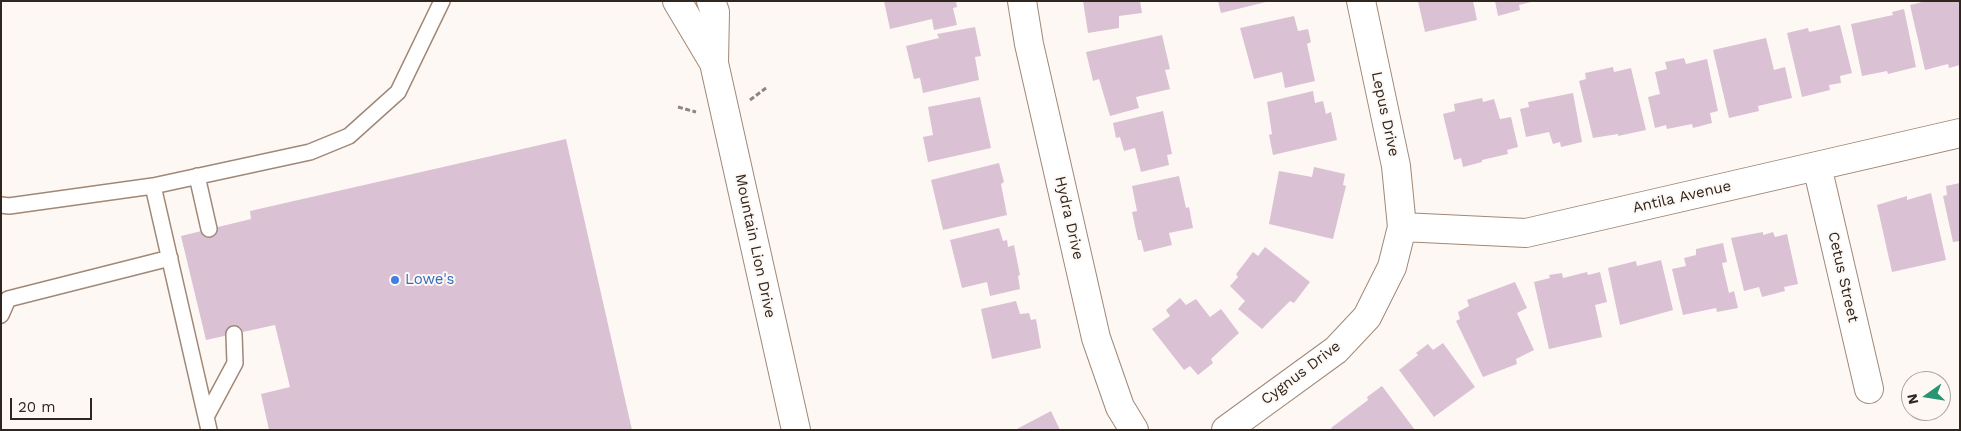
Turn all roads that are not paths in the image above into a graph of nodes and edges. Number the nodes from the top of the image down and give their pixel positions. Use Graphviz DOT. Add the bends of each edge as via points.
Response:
graph roads {
  1 [pos="676,1"];
  2 [pos="711,1"];
  3 [pos="1022,1"];
  4 [pos="1361,1"];
  5 [pos="442,2"];
  6 [pos="714,63"];
  7 [pos="1960,133"];
  8 [pos="1817,166"];
  9 [pos="197,176"];
  10 [pos="153,186"];
  11 [pos="1,205"];
  12 [pos="1402,227"];
  13 [pos="209,229"];
  14 [pos="170,258"];
  15 [pos="1,315"];
  16 [pos="234,334"];
  17 [pos="1869,389"];
  18 [pos="208,423"];
  19 [pos="796,430"];
  20 [pos="1134,430"];
  21 [pos="1226,430"];
  1 -- 6 [label="street, Mountain Lion Drive"];
  2 -- 6 [label="street, Mountain Lion Drive" via="715,12"];
  3 -- 20 [label="street, Hydra Drive" via="1028,44 1096,338 1120,407"];
  4 -- 12 [label="street, Lepus Drive" via="1396,166"];
  5 -- 9 [label="lane" via="398,92 349,136 310,152"];
  6 -- 19 [label="street, Mountain Lion Drive"];
  7 -- 8 [label="street, Antila Avenue"];
  8 -- 12 [label="street, Antila Avenue" via="1526,233"];
  8 -- 17 [label="street, Cetus Street"];
  9 -- 10 [label="lane"];
  9 -- 13 [label="lane"];
  10 -- 11 [label="lane"];
  10 -- 14 [label="lane"];
  12 -- 21 [label="street, Cygnus Drive" via="1392,267 1367,318 1336,350"];
  14 -- 15 [label="lane" via="8,299"];
  14 -- 18 [label="lane"];
  16 -- 18 [label="lane" via="235,363"];
}
